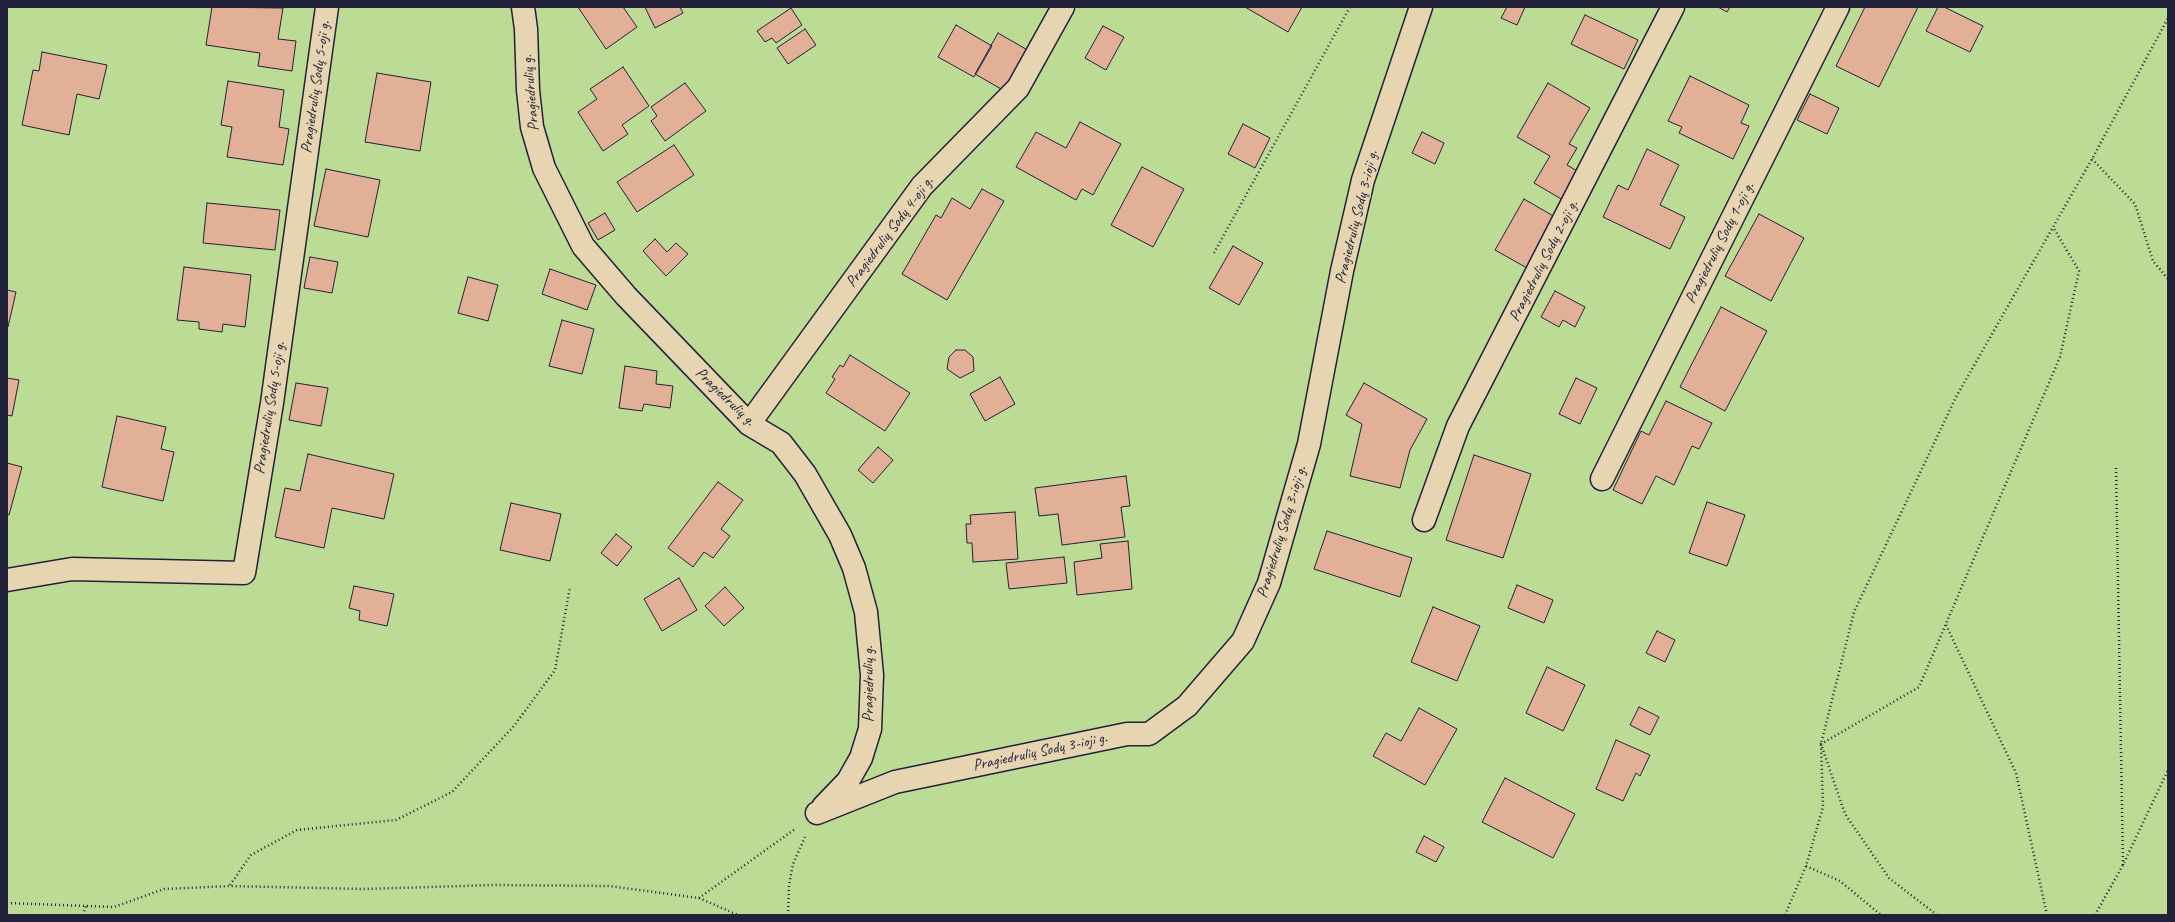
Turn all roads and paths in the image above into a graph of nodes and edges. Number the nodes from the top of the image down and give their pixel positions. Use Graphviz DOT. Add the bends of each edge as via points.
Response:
graph roads {
  1 [pos="327,7"];
  2 [pos="523,7"];
  3 [pos="1064,7"];
  4 [pos="1350,7"];
  5 [pos="1421,7"];
  6 [pos="1673,7"];
  7 [pos="1838,7"];
  8 [pos="2168,18"];
  9 [pos="2092,159"];
  10 [pos="2053,227"];
  11 [pos="1214,253"];
  12 [pos="2168,279"];
  13 [pos="749,424"];
  14 [pos="2116,468"];
  15 [pos="1602,479"];
  16 [pos="1424,520"];
  17 [pos="7,580"];
  18 [pos="570,588"];
  19 [pos="1946,625"];
  20 [pos="1821,744"];
  21 [pos="2168,770"];
  22 [pos="817,813"];
  23 [pos="2123,865"];
  24 [pos="1806,866"];
  25 [pos="230,886"];
  26 [pos="699,898"];
  27 [pos="7,903"];
  28 [pos="86,906"];
  29 [pos="83,915"];
  30 [pos="738,915"];
  31 [pos="788,915"];
  32 [pos="1784,915"];
  33 [pos="1881,915"];
  34 [pos="1937,915"];
  35 [pos="2047,915"];
  36 [pos="2095,915"];
  1 -- 17 [label="street, Pragiedrulių Sodų 5-oji g." via="272,403 244,573 72,569"];
  2 -- 13 [label="street, Pragiedrulių g." via="532,127 544,168 583,246 626,296"];
  3 -- 13 [label="street, Pragiedrulių Sodų 4-oji g." via="1018,88 922,186"];
  4 -- 11 [label="path"];
  5 -- 22 [label="street, Pragiedrulių Sodų 3-ioji g." via="1363,180 1342,271 1309,444 1269,583 1243,641 1187,706 1149,734 1127,734 895,782"];
  6 -- 16 [label="street, Pragiedrulių Sodų 2-oji g." via="1458,426"];
  7 -- 15 [label="street, Pragiedrulių Sodų 1-oji g."];
  8 -- 9 [label="path"];
  9 -- 10 [label="path"];
  9 -- 12 [label="path" via="2135,204 2154,260"];
  10 -- 19 [label="path" via="2080,271 2060,357"];
  10 -- 20 [label="path" via="1956,397 1864,588 1854,612"];
  13 -- 22 [label="street, Pragiedrulių g." via="781,444 805,474 840,535 854,568 866,612 872,675 870,729 861,758 848,782"];
  14 -- 23 [label="path"];
  18 -- 25 [label="path" via="555,670 514,726 452,792 396,820 297,830 251,855"];
  19 -- 20 [label="path" via="1920,687"];
  19 -- 35 [label="path" via="2016,773"];
  20 -- 24 [label="path" via="1823,807"];
  20 -- 34 [label="path" via="1849,820 1889,878"];
  21 -- 23 [label="path"];
  22 -- 26 [label="path"];
  22 -- 31 [label="path" via="793,864"];
  23 -- 36 [label="path"];
  24 -- 32 [label="path"];
  24 -- 33 [label="path" via="1840,880"];
  25 -- 26 [label="path" via="364,889 494,885 609,886"];
  25 -- 28 [label="path" via="164,889 114,907"];
  26 -- 30 [label="path"];
  27 -- 28 [label="path" via="36,902"];
  28 -- 29 [label="path"];
}
